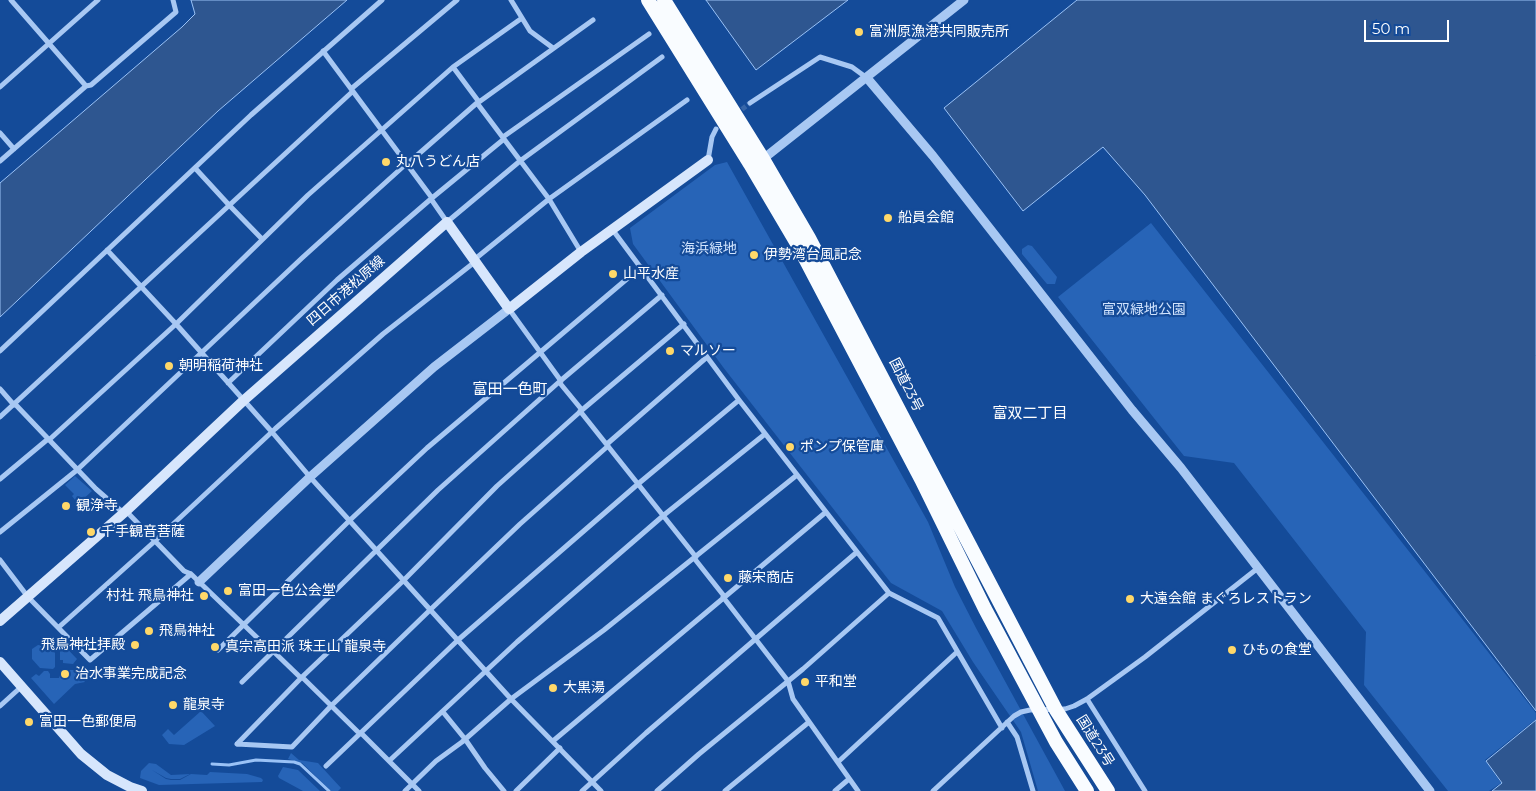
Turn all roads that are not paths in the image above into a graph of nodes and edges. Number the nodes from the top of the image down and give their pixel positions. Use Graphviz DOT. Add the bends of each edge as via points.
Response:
graph roads {
  1 [pos="11,0"];
  2 [pos="98,0"];
  3 [pos="173,0"];
  4 [pos="382,0"];
  5 [pos="457,0"];
  6 [pos="511,0"];
  7 [pos="664,0"];
  8 [pos="964,0"];
  9 [pos="649,3"];
  10 [pos="522,18"];
  11 [pos="593,20"];
  12 [pos="648,34"];
  13 [pos="49,44"];
  14 [pos="553,48"];
  15 [pos="323,51"];
  16 [pos="662,58"];
  17 [pos="454,67"];
  18 [pos="867,78"];
  19 [pos="86,86"];
  20 [pos="0,87"];
  21 [pos="352,91"];
  22 [pos="687,100"];
  23 [pos="478,102"];
  24 [pos="750,103"];
  25 [pos="381,130"];
  26 [pos="716,130"];
  27 [pos="0,133"];
  28 [pos="504,138"];
  29 [pos="14,149"];
  30 [pos="763,159"];
  31 [pos="520,160"];
  32 [pos="708,160"];
  33 [pos="0,161"];
  34 [pos="406,164"];
  35 [pos="195,168"];
  36 [pos="431,199"];
  37 [pos="549,199"];
  38 [pos="229,205"];
  39 [pos="447,222"];
  40 [pos="612,229"];
  41 [pos="262,239"];
  42 [pos="107,250"];
  43 [pos="581,252"];
  44 [pos="476,260"];
  45 [pos="641,267"];
  46 [pos="141,287"];
  47 [pos="662,295"];
  48 [pos="509,310"];
  49 [pos="176,324"];
  50 [pos="684,324"];
  51 [pos="0,350"];
  52 [pos="539,352"];
  53 [pos="202,353"];
  54 [pos="708,357"];
  55 [pos="560,381"];
  56 [pos="228,383"];
  57 [pos="0,390"];
  58 [pos="739,400"];
  59 [pos="243,401"];
  60 [pos="14,404"];
  61 [pos="581,411"];
  62 [pos="0,417"];
  63 [pos="272,432"];
  64 [pos="765,434"];
  65 [pos="49,439"];
  66 [pos="608,445"];
  67 [pos="77,470"];
  68 [pos="797,475"];
  69 [pos="310,478"];
  70 [pos="0,479"];
  71 [pos="638,484"];
  72 [pos="126,511"];
  73 [pos="826,512"];
  74 [pos="664,515"];
  75 [pos="350,521"];
  76 [pos="0,532"];
  77 [pos="155,542"];
  78 [pos="376,551"];
  79 [pos="857,552"];
  80 [pos="695,558"];
  81 [pos="0,560"];
  82 [pos="1258,568"];
  83 [pos="190,574"];
  84 [pos="403,580"];
  85 [pos="199,582"];
  86 [pos="889,594"];
  87 [pos="724,597"];
  88 [pos="26,598"];
  89 [pos="430,610"];
  90 [pos="0,621"];
  91 [pos="243,625"];
  92 [pos="59,628"];
  93 [pos="755,638"];
  94 [pos="458,640"];
  95 [pos="218,650"];
  96 [pos="273,652"];
  97 [pos="957,652"];
  98 [pos="0,662"];
  99 [pos="485,670"];
  100 [pos="302,678"];
  101 [pos="788,681"];
  102 [pos="242,682"];
  103 [pos="22,686"];
  104 [pos="511,699"];
  105 [pos="1087,699"];
  106 [pos="0,706"];
  107 [pos="331,706"];
  108 [pos="1039,710"];
  109 [pos="1056,710"];
  110 [pos="443,712"];
  111 [pos="809,722"];
  112 [pos="1007,722"];
  113 [pos="1002,728"];
  114 [pos="360,734"];
  115 [pos="465,739"];
  116 [pos="553,741"];
  117 [pos="560,748"];
  118 [pos="389,761"];
  119 [pos="838,762"];
  120 [pos="326,766"];
  121 [pos="849,779"];
  122 [pos="592,782"];
  123 [pos="412,784"];
  124 [pos="142,791"];
  125 [pos="405,791"];
  126 [pos="419,791"];
  127 [pos="504,791"];
  128 [pos="516,791"];
  129 [pos="582,791"];
  130 [pos="601,791"];
  131 [pos="657,791"];
  132 [pos="725,791"];
  133 [pos="835,791"];
  134 [pos="858,791"];
  135 [pos="934,791"];
  136 [pos="1033,791"];
  137 [pos="1087,791"];
  138 [pos="1108,791"];
  139 [pos="1145,791"];
  140 [pos="1430,791"];
  1 -- 13 [label="street"];
  2 -- 13 [label="street"];
  3 -- 19 [label="street" via="176,12"];
  4 -- 15 [label="street"];
  5 -- 21 [label="street"];
  6 -- 10 [label="street"];
  7 -- 30 [label="highway, 国道23号"];
  8 -- 18 [label="street"];
  9 -- 108 [label="highway" via="799,247"];
  10 -- 14 [label="street" via="530,31"];
  10 -- 17 [label="street"];
  11 -- 14 [label="street"];
  12 -- 28 [label="street"];
  13 -- 19 [label="street"];
  13 -- 20 [label="street"];
  14 -- 23 [label="street"];
  15 -- 21 [label="street"];
  15 -- 35 [label="street"];
  16 -- 31 [label="street"];
  17 -- 23 [label="street"];
  17 -- 25 [label="street"];
  18 -- 24 [label="street" via="852,67 820,57"];
  18 -- 30 [label="street"];
  18 -- 82 [label="street" via="933,156"];
  19 -- 29 [label="street"];
  21 -- 25 [label="street"];
  21 -- 38 [label="street"];
  22 -- 37 [label="street"];
  23 -- 28 [label="street"];
  23 -- 34 [label="street"];
  25 -- 34 [label="street"];
  25 -- 41 [label="street"];
  26 -- 32 [label="street"];
  27 -- 29 [label="street"];
  28 -- 31 [label="street"];
  28 -- 36 [label="street"];
  29 -- 33 [label="street"];
  30 -- 109 [label="highway, 国道23号" via="858,328"];
  31 -- 37 [label="street"];
  31 -- 39 [label="street"];
  32 -- 40 [label="main road"];
  34 -- 36 [label="street"];
  34 -- 53 [label="street"];
  35 -- 38 [label="street"];
  35 -- 42 [label="street"];
  36 -- 39 [label="street"];
  36 -- 56 [label="street" via="337,280"];
  37 -- 43 [label="street"];
  37 -- 44 [label="street"];
  38 -- 41 [label="street"];
  38 -- 46 [label="street"];
  39 -- 44 [label="main road"];
  39 -- 59 [label="main road, 四日市港松原線"];
  40 -- 43 [label="main road"];
  40 -- 45 [label="street"];
  41 -- 49 [label="street"];
  42 -- 46 [label="street"];
  42 -- 51 [label="street"];
  43 -- 48 [label="main road"];
  44 -- 48 [label="main road"];
  44 -- 63 [label="street" via="383,334"];
  45 -- 47 [label="street"];
  45 -- 52 [label="street"];
  46 -- 49 [label="street"];
  46 -- 60 [label="street"];
  47 -- 50 [label="street"];
  47 -- 55 [label="street"];
  48 -- 52 [label="street"];
  48 -- 69 [label="street" via="434,367"];
  49 -- 53 [label="street"];
  49 -- 65 [label="street"];
  50 -- 54 [label="street"];
  50 -- 61 [label="street"];
  52 -- 55 [label="street"];
  52 -- 75 [label="street" via="427,448"];
  53 -- 56 [label="street"];
  53 -- 67 [label="street"];
  54 -- 58 [label="street"];
  54 -- 66 [label="street"];
  55 -- 61 [label="street"];
  55 -- 78 [label="street" via="438,490"];
  56 -- 59 [label="street"];
  57 -- 60 [label="street"];
  58 -- 64 [label="street"];
  58 -- 71 [label="street"];
  59 -- 63 [label="street"];
  59 -- 72 [label="main road, 四日市港松原線"];
  60 -- 62 [label="street"];
  60 -- 65 [label="street"];
  61 -- 66 [label="street"];
  61 -- 84 [label="street" via="497,486"];
  63 -- 69 [label="street"];
  63 -- 77 [label="street"];
  64 -- 68 [label="street"];
  64 -- 74 [label="street"];
  65 -- 67 [label="street"];
  65 -- 70 [label="street"];
  66 -- 71 [label="street"];
  66 -- 89 [label="street"];
  67 -- 72 [label="street" via="120,510"];
  67 -- 76 [label="street"];
  68 -- 73 [label="street"];
  68 -- 80 [label="street"];
  69 -- 75 [label="street"];
  69 -- 85 [label="street"];
  71 -- 74 [label="street"];
  71 -- 94 [label="street"];
  72 -- 77 [label="street"];
  72 -- 88 [label="main road, 四日市港松原線"];
  73 -- 79 [label="street"];
  73 -- 87 [label="street"];
  74 -- 80 [label="street"];
  74 -- 99 [label="street"];
  75 -- 78 [label="street"];
  75 -- 91 [label="street"];
  77 -- 83 [label="street"];
  77 -- 92 [label="street"];
  78 -- 84 [label="street"];
  78 -- 96 [label="street"];
  79 -- 86 [label="street"];
  79 -- 93 [label="street"];
  80 -- 87 [label="street"];
  80 -- 104 [label="street"];
  81 -- 88 [label="street"];
  82 -- 105 [label="street"];
  82 -- 140 [label="street"];
  83 -- 85 [label="street"];
  83 -- 92 [label="street" via="90,660"];
  84 -- 89 [label="street"];
  84 -- 100 [label="street"];
  85 -- 91 [label="street"];
  86 -- 97 [label="street" via="938,618"];
  86 -- 101 [label="street"];
  87 -- 93 [label="street"];
  87 -- 116 [label="street"];
  88 -- 90 [label="main road, 四日市港松原線"];
  88 -- 92 [label="street"];
  89 -- 94 [label="street"];
  89 -- 107 [label="street"];
  91 -- 95 [label="street"];
  91 -- 96 [label="street"];
  93 -- 101 [label="street"];
  93 -- 122 [label="street"];
  94 -- 99 [label="street"];
  94 -- 114 [label="street"];
  96 -- 100 [label="street"];
  96 -- 102 [label="street"];
  97 -- 113 [label="street"];
  97 -- 119 [label="street"];
  98 -- 103 [label="main road"];
  99 -- 104 [label="street"];
  99 -- 110 [label="street"];
  100 -- 107 [label="street"];
  100 -- 107 [label="street" via="237,744 292,747"];
  101 -- 111 [label="street" via="793,699"];
  101 -- 131 [label="street"];
  103 -- 106 [label="street"];
  103 -- 124 [label="main road" via="88,760 108,775"];
  104 -- 115 [label="street"];
  104 -- 116 [label="street"];
  105 -- 109 [label="street"];
  105 -- 139 [label="street"];
  107 -- 114 [label="street"];
  108 -- 109 [label="street"];
  108 -- 112 [label="street" via="1021,712"];
  108 -- 137 [label="highway"];
  109 -- 138 [label="highway, 国道23号"];
  110 -- 115 [label="street"];
  110 -- 118 [label="street"];
  111 -- 119 [label="street"];
  111 -- 132 [label="street"];
  112 -- 113 [label="street"];
  112 -- 136 [label="street" via="1017,737"];
  113 -- 135 [label="street"];
  114 -- 118 [label="street"];
  114 -- 120 [label="street"];
  115 -- 123 [label="street"];
  115 -- 127 [label="street"];
  116 -- 117 [label="street"];
  117 -- 122 [label="street"];
  117 -- 128 [label="street"];
  118 -- 123 [label="street"];
  119 -- 121 [label="street"];
  121 -- 133 [label="street"];
  121 -- 134 [label="street"];
  122 -- 129 [label="street"];
  122 -- 130 [label="street"];
  123 -- 125 [label="street"];
  123 -- 126 [label="street"];
}
